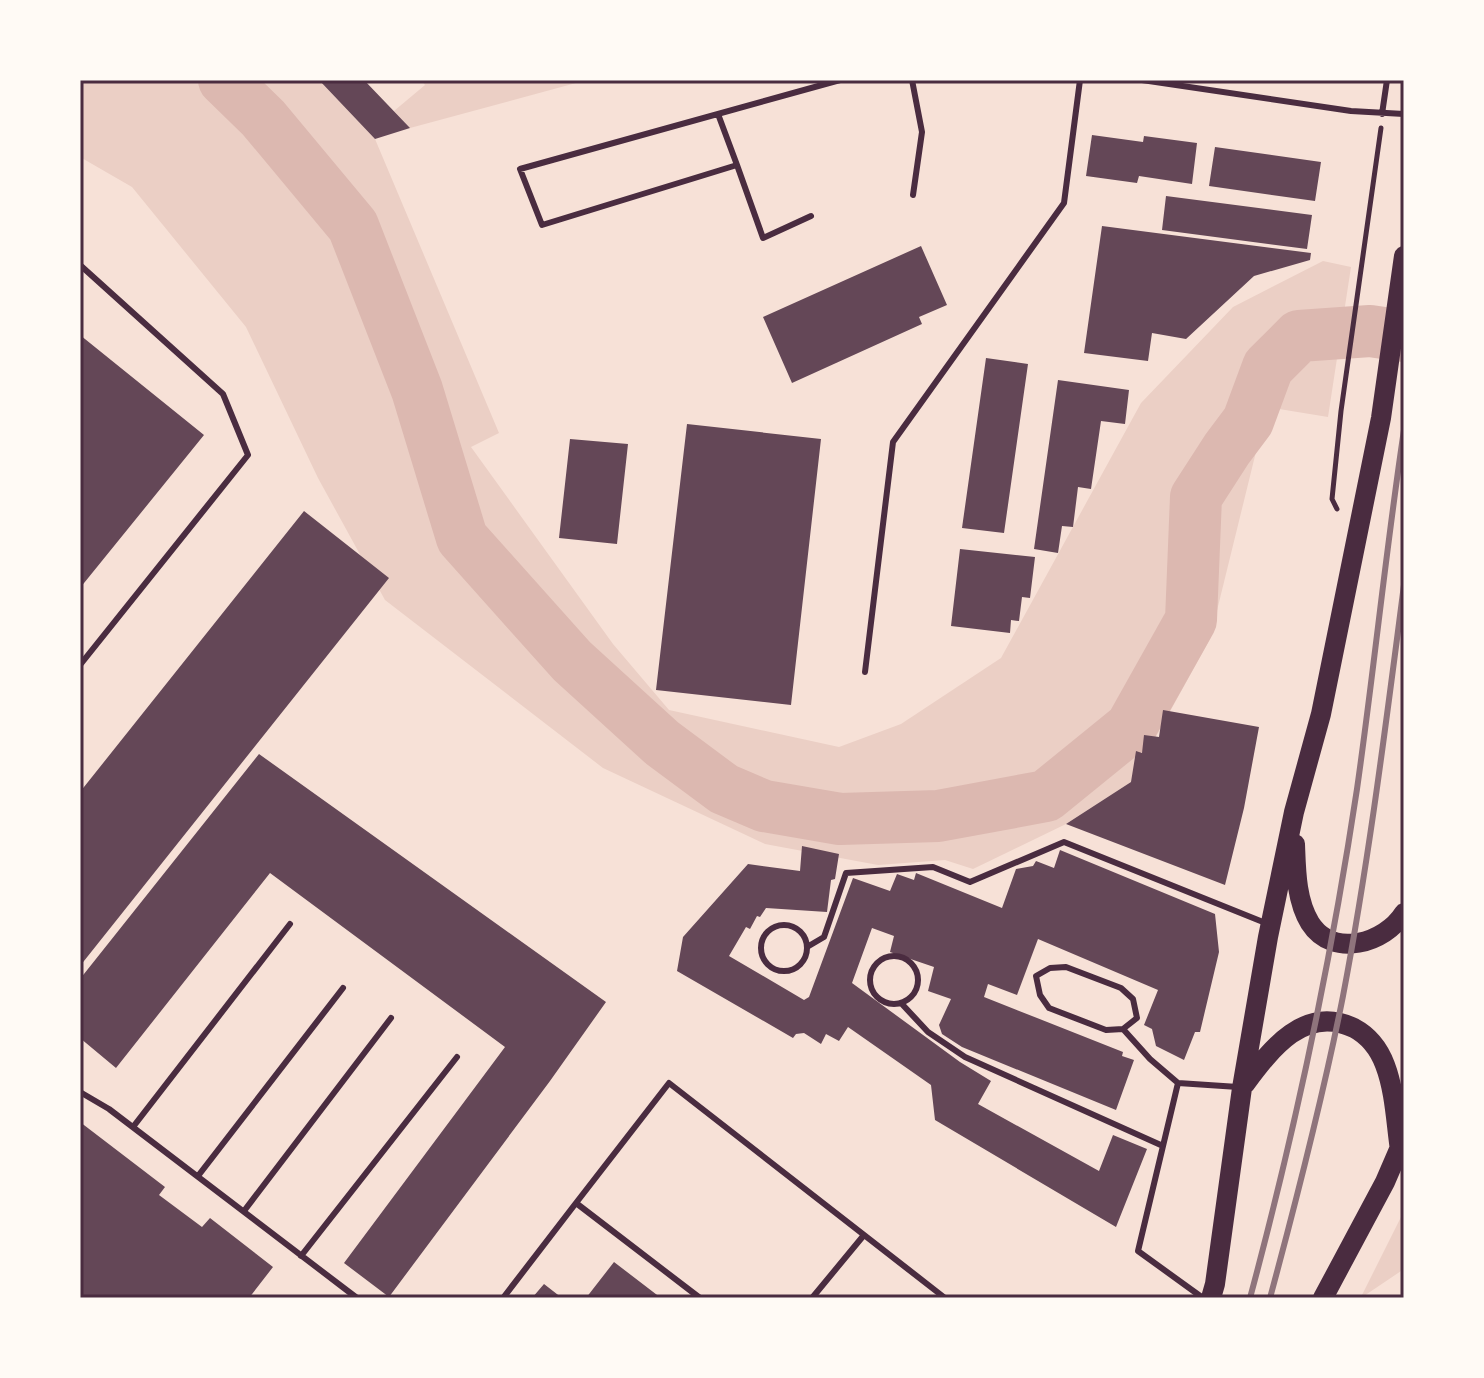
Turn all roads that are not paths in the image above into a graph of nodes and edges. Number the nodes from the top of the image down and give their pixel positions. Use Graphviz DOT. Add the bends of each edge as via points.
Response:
graph roads {
  1 [pos="840,80"];
  2 [pos="912,80"];
  3 [pos="1080,80"];
  4 [pos="1142,80"];
  5 [pos="1387,80"];
  6 [pos="718,114"];
  7 [pos="1382,114"];
  8 [pos="1404,114"];
  9 [pos="737,165"];
  10 [pos="913,195"];
  11 [pos="811,216"];
  12 [pos="1404,256"];
  13 [pos="80,265"];
  14 [pos="80,665"];
  15 [pos="865,672"];
  16 [pos="1294,812"];
  17 [pos="1404,913"];
  18 [pos="290,924"];
  19 [pos="1271,925"];
  20 [pos="807,947"];
  21 [pos="343,988"];
  22 [pos="901,1003"];
  23 [pos="391,1018"];
  24 [pos="1123,1029"];
  25 [pos="457,1057"];
  26 [pos="1178,1083"];
  27 [pos="1242,1088"];
  28 [pos="80,1092"];
  29 [pos="133,1127"];
  30 [pos="1163,1146"];
  31 [pos="1403,1147"];
  32 [pos="198,1176"];
  33 [pos="576,1203"];
  34 [pos="244,1211"];
  35 [pos="864,1235"];
  36 [pos="301,1256"];
  37 [pos="357,1298"];
  38 [pos="503,1298"];
  39 [pos="700,1298"];
  40 [pos="812,1298"];
  41 [pos="945,1298"];
  42 [pos="1203,1298"];
  43 [pos="1211,1298"];
  44 [pos="1323,1298"];
  1 -- 6 [label="lane"];
  2 -- 10 [label="lane" via="922,132"];
  3 -- 15 [label="lane" via="1064,203 893,442"];
  4 -- 7 [label="lane"];
  5 -- 7 [label="lane"];
  6 -- 9 [label="lane"];
  6 -- 9 [label="lane" via="520,169 542,225"];
  7 -- 8 [label="lane"];
  9 -- 11 [label="lane" via="763,238"];
  12 -- 16 [label="main road" via="1381,418 1321,714"];
  13 -- 14 [label="lane" via="223,394 248,455"];
  16 -- 17 [label="main road" via="1300,894 1311,925 1322,935 1363,943 1391,930"];
  16 -- 19 [label="main road"];
  18 -- 29 [label="lane"];
  19 -- 20 [label="lane" via="1064,842 970,882 933,867 846,873 824,937"];
  19 -- 27 [label="main road"];
  20 -- 20 [label="lane" via="801,933 788,925 767,932 760,946 769,966 783,971 797,967"];
  21 -- 32 [label="lane"];
  22 -- 22 [label="lane" via="886,1003 873,992 871,977 884,959 899,957 916,971 914,993"];
  22 -- 30 [label="lane" via="928,1032 965,1057"];
  23 -- 34 [label="lane"];
  24 -- 24 [label="lane" via="1106,1030 1049,1008 1036,976 1066,967 1121,988 1133,999 1137,1018"];
  24 -- 26 [label="lane"];
  25 -- 36 [label="lane"];
  26 -- 27 [label="lane"];
  26 -- 30 [label="lane"];
  27 -- 31 [label="main road" via="1272,1048 1299,1027 1315,1021 1348,1025 1372,1042 1386,1067"];
  27 -- 43 [label="main road"];
  28 -- 29 [label="lane"];
  29 -- 32 [label="lane"];
  30 -- 42 [label="lane" via="1138,1251"];
  31 -- 44 [label="main road"];
  32 -- 34 [label="lane"];
  33 -- 35 [label="lane" via="669,1083"];
  33 -- 38 [label="lane"];
  33 -- 39 [label="lane"];
  34 -- 36 [label="lane"];
  35 -- 40 [label="lane"];
  35 -- 41 [label="lane"];
  36 -- 37 [label="lane"];
}
